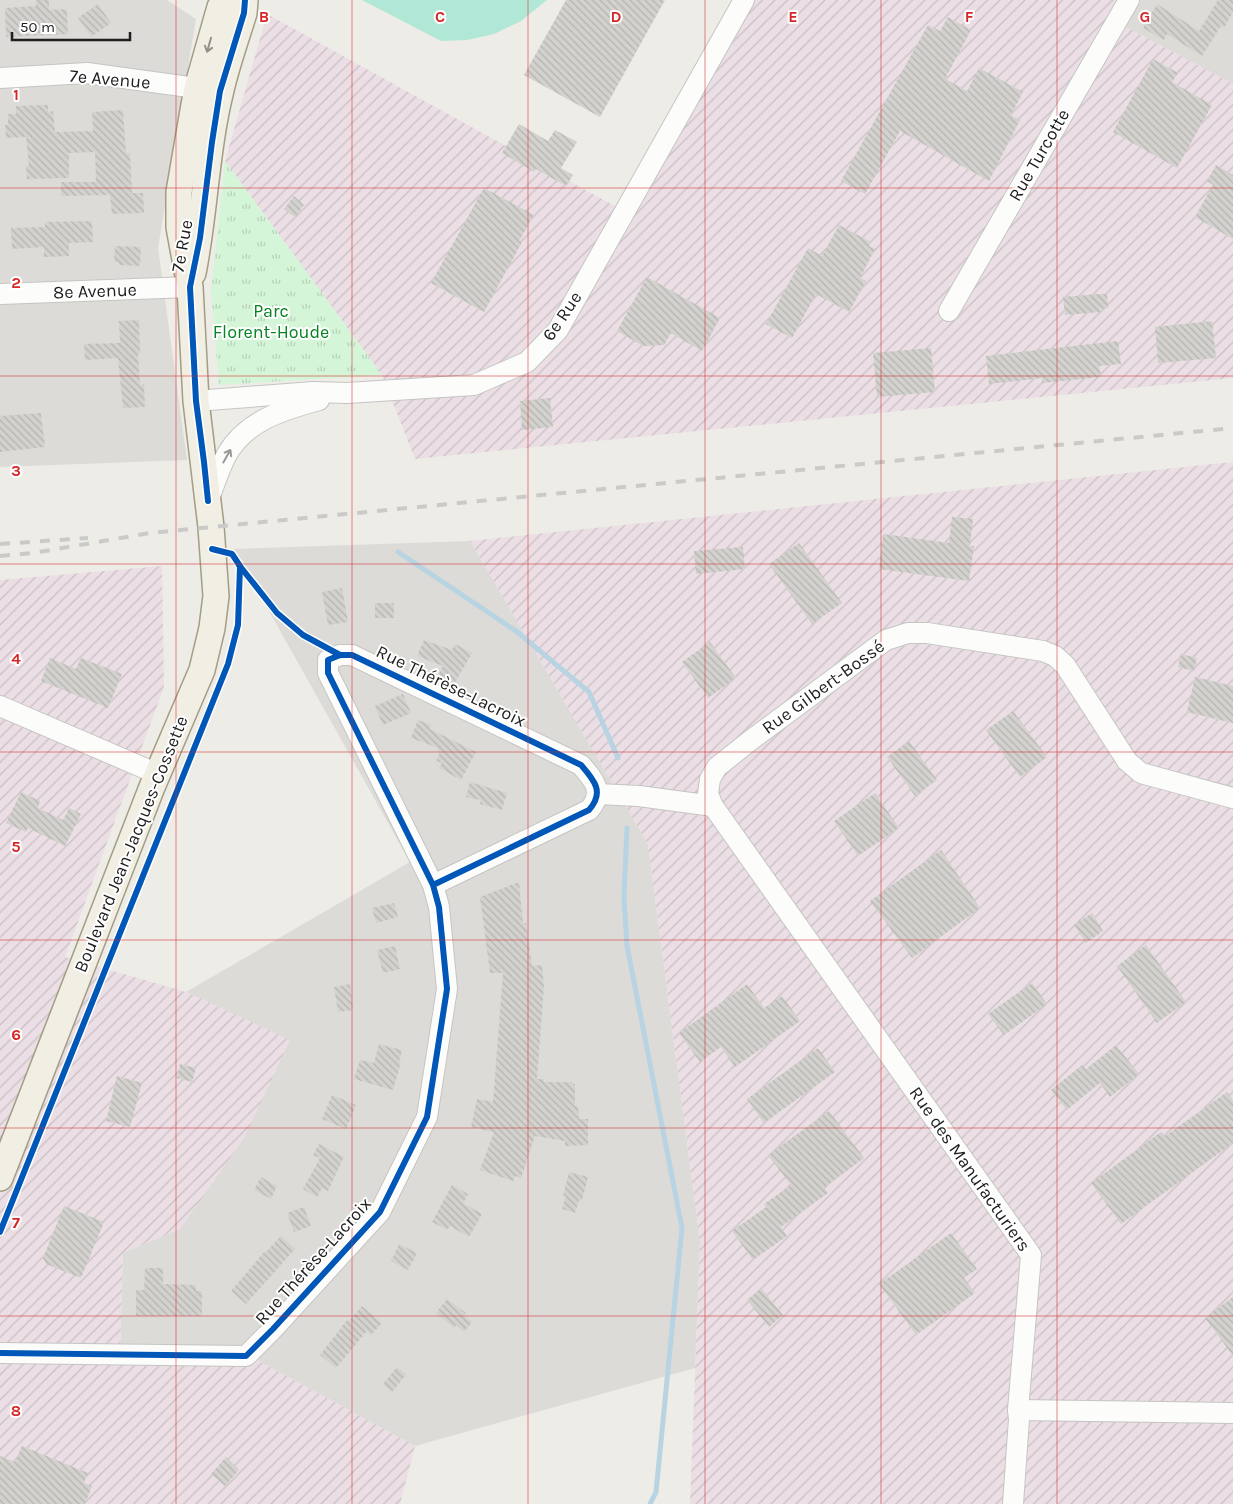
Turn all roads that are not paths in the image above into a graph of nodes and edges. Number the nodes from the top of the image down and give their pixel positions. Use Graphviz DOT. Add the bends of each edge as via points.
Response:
graph roads {
  1 [pos="245,0"];
  2 [pos="744,0"];
  3 [pos="1129,0"];
  4 [pos="217,2"];
  5 [pos="0,78"];
  6 [pos="209,89"];
  7 [pos="190,287"];
  8 [pos="0,294"];
  9 [pos="949,311"];
  10 [pos="347,393"];
  11 [pos="196,401"];
  12 [pos="208,501"];
  13 [pos="0,706"];
  14 [pos="717,767"];
  15 [pos="158,774"];
  16 [pos="597,794"];
  17 [pos="1233,798"];
  18 [pos="713,806"];
  19 [pos="433,885"];
  20 [pos="0,1178"];
  21 [pos="0,1353"];
  22 [pos="1018,1410"];
  23 [pos="1233,1413"];
  24 [pos="1013,1504"];
  1 -- 6 [label="main road, 7e Rue" via="244,13"];
  2 -- 10 [label="street, 6e Rue" via="558,330 527,362 474,385"];
  3 -- 9 [label="street, Rue Turcotte"];
  4 -- 6 [label="main road, 7e Rue, one-way"];
  5 -- 6 [label="street, 7e Avenue" via="87,73"];
  6 -- 7 [label="main road, 7e Rue" via="179,192 179,227"];
  7 -- 8 [label="street, 8e Avenue"];
  7 -- 11 [label="main road, 7e Rue"];
  10 -- 11 [label="street, 6e Rue" via="313,392"];
  12 -- 10 [label="street, one-way" via="228,453 246,431 264,418 288,408"];
  11 -- 12 [label="main road, 7e Rue"];
  12 -- 15 [label="main road, Boulevard Jean-Jacques-Cossette" via="216,596 212,628 202,670"];
  13 -- 15 [label="street"];
  14 -- 17 [label="street, Rue Gilbert-Bossé" via="886,640 908,633 927,633 1043,651 1055,656 1065,665 1127,761 1141,773"];
  14 -- 18 [label="street, Rue des Manufacturiers" via="710,779 708,794"];
  15 -- 20 [label="main road, Boulevard Jean-Jacques-Cossette"];
  16 -- 18 [label="street"];
  16 -- 19 [label="street" via="589,810"];
  16 -- 19 [label="street, Rue Thérèse-Lacroix" via="595,782 581,765 352,655 328,660 328,673"];
  18 -- 22 [label="street, Rue des Manufacturiers" via="1031,1254"];
  19 -- 21 [label="street, Rue Thérèse-Lacroix" via="439,907 447,989 427,1117 380,1212 273,1329 246,1356"];
  22 -- 23 [label="street"];
  22 -- 24 [label="street, Rue des Manufacturiers"];
}
